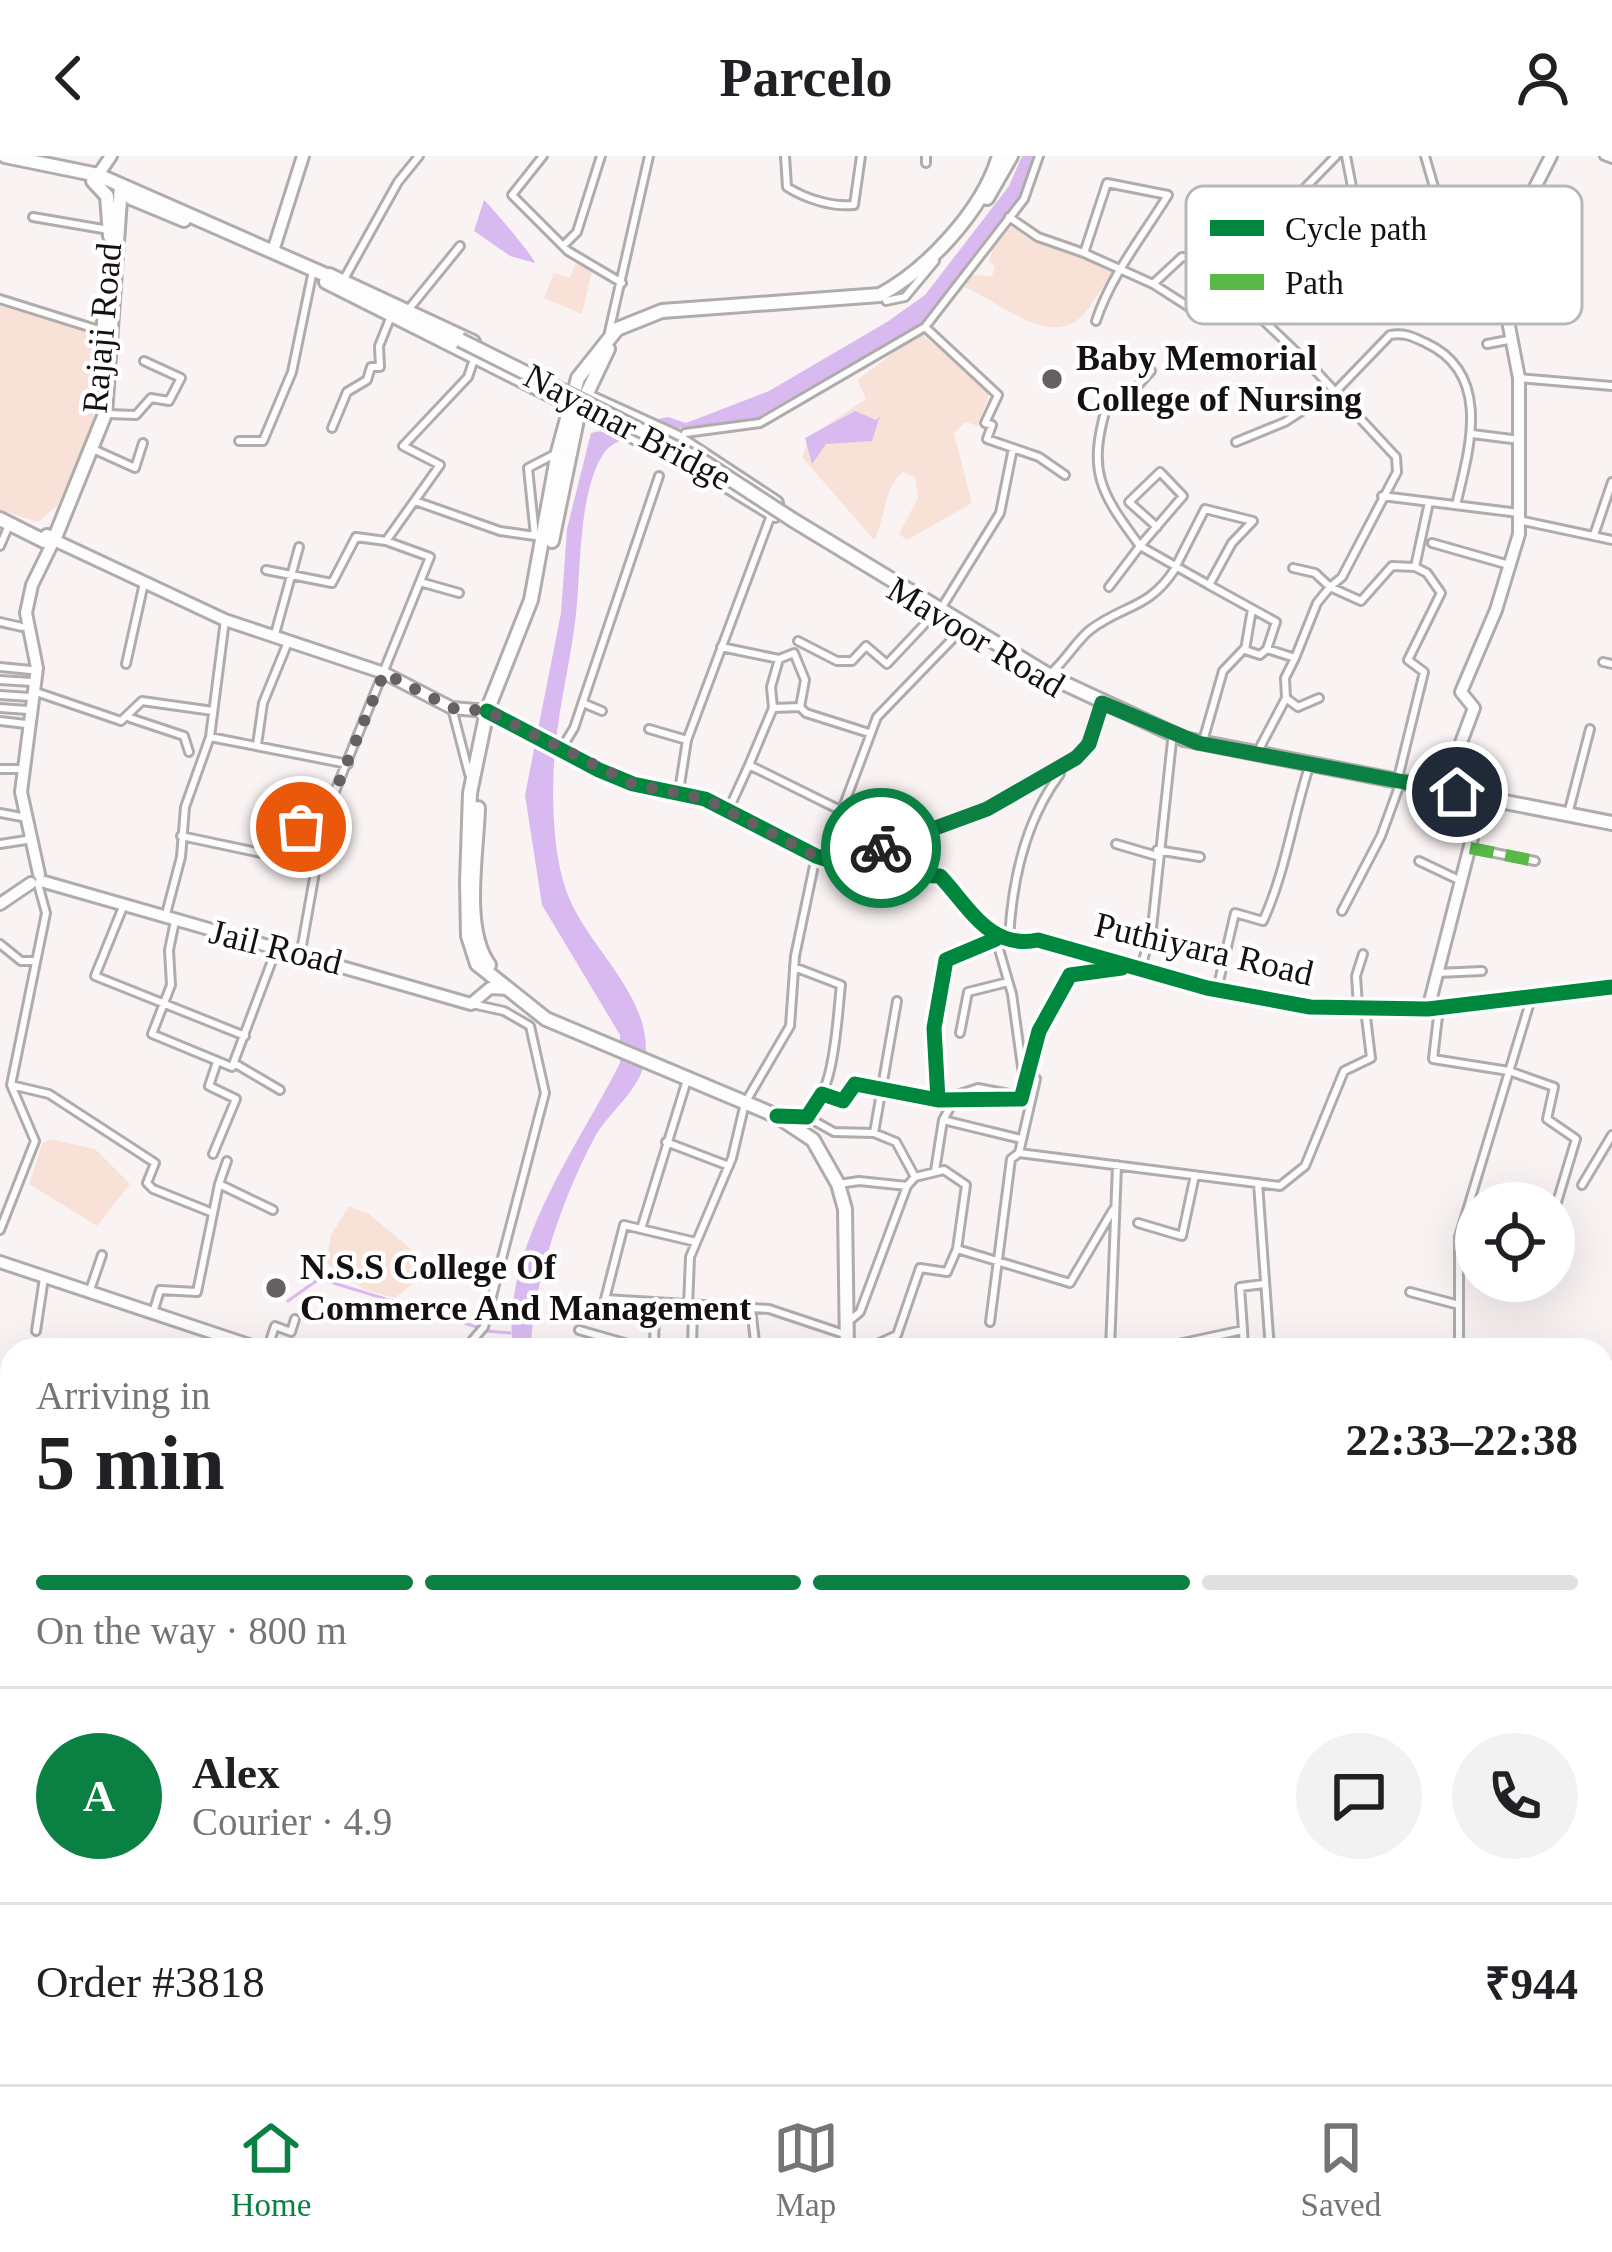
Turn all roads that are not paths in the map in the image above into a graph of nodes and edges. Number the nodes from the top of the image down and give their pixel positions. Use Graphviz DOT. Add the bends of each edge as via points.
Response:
graph roads {
  1 [pos="111,156"];
  2 [pos="303,156"];
  3 [pos="418,156"];
  4 [pos="543,156"];
  5 [pos="602,156"];
  6 [pos="784,156"];
  7 [pos="861,156"];
  8 [pos="999,156"];
  9 [pos="1011,156"];
  10 [pos="1039,156"];
  11 [pos="1336,156"];
  12 [pos="1346,156"];
  13 [pos="1425,156"];
  14 [pos="1551,156"];
  15 [pos="646,157"];
  16 [pos="2,158"];
  17 [pos="95,178"];
  18 [pos="1307,186"];
  19 [pos="1352,186"];
  20 [pos="1432,186"];
  21 [pos="1535,186"];
  22 [pos="119,190"];
  23 [pos="150,206"];
  24 [pos="33,217"];
  25 [pos="1010,217"];
  26 [pos="112,234"];
  27 [pos="460,246"];
  28 [pos="563,246"];
  29 [pos="273,250"];
  30 [pos="1084,253"];
  31 [pos="1186,257"];
  32 [pos="1121,270"];
  33 [pos="312,275"];
  34 [pos="327,279"];
  35 [pos="344,279"];
  36 [pos="622,283"];
  37 [pos="1153,284"];
  38 [pos="0,299"];
  39 [pos="858,301"];
  40 [pos="1186,305"];
  41 [pos="407,310"];
  42 [pos="392,314"];
  43 [pos="1096,321"];
  44 [pos="1265,324"];
  45 [pos="1506,324"];
  46 [pos="925,328"];
  47 [pos="101,331"];
  48 [pos="1508,340"];
  49 [pos="609,342"];
  50 [pos="1487,344"];
  51 [pos="475,356"];
  52 [pos="144,361"];
  53 [pos="1151,370"];
  54 [pos="1519,378"];
  55 [pos="1612,386"];
  56 [pos="1335,391"];
  57 [pos="579,396"];
  58 [pos="105,414"];
  59 [pos="602,423"];
  60 [pos="332,428"];
  61 [pos="1472,434"];
  62 [pos="681,435"];
  63 [pos="574,437"];
  64 [pos="1520,440"];
  65 [pos="239,441"];
  66 [pos="1236,442"];
  67 [pos="142,443"];
  68 [pos="692,447"];
  69 [pos="1013,448"];
  70 [pos="93,449"];
  71 [pos="558,452"];
  72 [pos="681,461"];
  73 [pos="659,476"];
  74 [pos="1065,476"];
  75 [pos="1612,482"];
  76 [pos="1382,496"];
  77 [pos="415,501"];
  78 [pos="1429,502"];
  79 [pos="1456,506"];
  80 [pos="772,513"];
  81 [pos="1519,517"];
  82 [pos="3,520"];
  83 [pos="793,520"];
  84 [pos="1157,526"];
  85 [pos="1594,535"];
  86 [pos="1612,540"];
  87 [pos="49,541"];
  88 [pos="386,542"];
  89 [pos="1432,543"];
  90 [pos="0,546"];
  91 [pos="1140,546"];
  92 [pos="299,547"];
  93 [pos="850,556"];
  94 [pos="1509,565"];
  95 [pos="1176,566"];
  96 [pos="1415,567"];
  97 [pos="1293,568"];
  98 [pos="266,570"];
  99 [pos="292,574"];
  100 [pos="145,580"];
  101 [pos="420,582"];
  102 [pos="1209,585"];
  103 [pos="1109,587"];
  104 [pos="1330,587"];
  105 [pos="459,593"];
  106 [pos="1252,608"];
  107 [pos="938,612"];
  108 [pos="225,620"];
  109 [pos="0,622"];
  110 [pos="22,627"];
  111 [pos="963,628"];
  112 [pos="275,634"];
  113 [pos="290,639"];
  114 [pos="798,641"];
  115 [pos="721,647"];
  116 [pos="1245,648"];
  117 [pos="1267,649"];
  118 [pos="1295,658"];
  119 [pos="779,659"];
  120 [pos="126,664"];
  121 [pos="1,667"];
  122 [pos="384,673"];
  123 [pos="1048,675"];
  124 [pos="0,680"];
  125 [pos="32,687"];
  126 [pos="0,693"];
  127 [pos="1286,698"];
  128 [pos="1319,698"];
  129 [pos="582,703"];
  130 [pos="800,706"];
  131 [pos="1101,706"];
  132 [pos="0,708"];
  133 [pos="452,708"];
  134 [pos="773,708"];
  135 [pos="602,711"];
  136 [pos="213,712"];
  137 [pos="490,712"];
  138 [pos="130,718"];
  139 [pos="0,721"];
  140 [pos="26,724"];
  141 [pos="1590,729"];
  142 [pos="649,730"];
  143 [pos="869,733"];
  144 [pos="210,737"];
  145 [pos="687,740"];
  146 [pos="1172,741"];
  147 [pos="1202,744"];
  148 [pos="257,746"];
  149 [pos="563,746"];
  150 [pos="189,752"];
  151 [pos="1256,754"];
  152 [pos="348,764"];
  153 [pos="749,765"];
  154 [pos="0,769"];
  155 [pos="18,769"];
  156 [pos="1052,770"];
  157 [pos="1308,770"];
  158 [pos="1400,782"];
  159 [pos="679,791"];
  160 [pos="470,793"];
  161 [pos="1460,796"];
  162 [pos="840,810"];
  163 [pos="728,811"];
  164 [pos="0,812"];
  165 [pos="1568,814"];
  166 [pos="325,816"];
  167 [pos="22,817"];
  168 [pos="1612,826"];
  169 [pos="182,836"];
  170 [pos="26,840"];
  171 [pos="0,844"];
  172 [pos="1116,844"];
  173 [pos="1470,848"];
  174 [pos="1157,853"];
  175 [pos="820,857"];
  176 [pos="1200,857"];
  177 [pos="1419,860"];
  178 [pos="1535,860"];
  179 [pos="838,863"];
  180 [pos="36,879"];
  181 [pos="1461,881"];
  182 [pos="0,904"];
  183 [pos="125,904"];
  184 [pos="1342,911"];
  185 [pos="170,920"];
  186 [pos="995,939"];
  187 [pos="1009,943"];
  188 [pos="0,944"];
  189 [pos="278,946"];
  190 [pos="301,951"];
  191 [pos="1363,954"];
  192 [pos="35,962"];
  193 [pos="477,964"];
  194 [pos="794,967"];
  195 [pos="1141,968"];
  196 [pos="1482,971"];
  197 [pos="1437,973"];
  198 [pos="496,976"];
  199 [pos="1008,982"];
  200 [pos="1612,987"];
  201 [pos="510,989"];
  202 [pos="1217,990"];
  203 [pos="1532,996"];
  204 [pos="897,1001"];
  205 [pos="471,1004"];
  206 [pos="166,1006"];
  207 [pos="1362,1006"];
  208 [pos="1434,1008"];
  209 [pos="960,1033"];
  210 [pos="245,1036"];
  211 [pos="217,1062"];
  212 [pos="234,1063"];
  213 [pos="1509,1071"];
  214 [pos="687,1080"];
  215 [pos="10,1085"];
  216 [pos="280,1090"];
  217 [pos="1030,1098"];
  218 [pos="745,1103"];
  219 [pos="943,1120"];
  220 [pos="803,1122"];
  221 [pos="874,1133"];
  222 [pos="1612,1135"];
  223 [pos="1021,1139"];
  224 [pos="666,1142"];
  225 [pos="1018,1153"];
  226 [pos="213,1154"];
  227 [pos="227,1161"];
  228 [pos="1117,1165"];
  229 [pos="729,1166"];
  230 [pos="935,1171"];
  231 [pos="1195,1175"];
  232 [pos="915,1177"];
  233 [pos="1563,1182"];
  234 [pos="1258,1183"];
  235 [pos="219,1184"];
  236 [pos="838,1184"];
  237 [pos="1582,1185"];
  238 [pos="907,1186"];
  239 [pos="273,1210"];
  240 [pos="1113,1210"];
  241 [pos="213,1213"];
  242 [pos="1138,1223"];
  243 [pos="641,1229"];
  244 [pos="0,1230"];
  245 [pos="696,1242"];
  246 [pos="957,1249"];
  247 [pos="102,1255"];
  248 [pos="1000,1262"];
  249 [pos="1,1265"];
  250 [pos="44,1278"];
  251 [pos="1265,1284"];
  252 [pos="1410,1292"];
  253 [pos="89,1294"];
  254 [pos="655,1304"];
  255 [pos="1459,1305"];
  256 [pos="690,1307"];
  257 [pos="751,1308"];
  258 [pos="152,1315"];
  259 [pos="295,1318"];
  260 [pos="990,1322"];
  261 [pos="579,1330"];
  262 [pos="1243,1330"];
  263 [pos="36,1331"];
  264 [pos="227,1338"];
  265 [pos="270,1338"];
  266 [pos="474,1338"];
  267 [pos="608,1338"];
  268 [pos="653,1338"];
  269 [pos="691,1338"];
  270 [pos="755,1338"];
  271 [pos="845,1338"];
  272 [pos="848,1338"];
  273 [pos="848,1338"];
  274 [pos="890,1338"];
  275 [pos="1110,1338"];
  276 [pos="1206,1338"];
  277 [pos="1243,1338"];
  278 [pos="1269,1338"];
  279 [pos="1459,1338"];
  1 -- 17 [label="street"];
  2 -- 29 [label="street"];
  3 -- 35 [label="street"];
  4 -- 28 [label="street" via="512,195"];
  5 -- 28 [label="street" via="577,232"];
  6 -- 7 [label="street" via="787,188 846,206 858,194"];
  8 -- 39 [label="main road" via="993,177 934,254 896,286"];
  9 -- 39 [label="main road" via="1004,176 935,261 886,301"];
  10 -- 25 [label="street"];
  11 -- 18 [label="street"];
  12 -- 19 [label="street"];
  13 -- 20 [label="street"];
  14 -- 21 [label="street"];
  15 -- 36 [label="street"];
  16 -- 17 [label="main road"];
  17 -- 22 [label="main road"];
  17 -- 26 [label="main road" via="107,196"];
  22 -- 23 [label="main road"];
  22 -- 26 [label="main road, Rajaji Road"];
  22 -- 29 [label="main road"];
  23 -- 26 [label="main road" via="126,206"];
  23 -- 33 [label="main road"];
  24 -- 26 [label="street"];
  25 -- 30 [label="street"];
  25 -- 46 [label="street"];
  26 -- 47 [label="main road, Rajaji Road"];
  26 -- 58 [label="main road"];
  27 -- 41 [label="street"];
  28 -- 36 [label="street"];
  29 -- 34 [label="main road"];
  30 -- 32 [label="street"];
  30 -- 32 [label="street" via="1107,183 1168,196"];
  31 -- 37 [label="street"];
  32 -- 37 [label="street"];
  32 -- 43 [label="street"];
  33 -- 34 [label="main road"];
  33 -- 65 [label="street" via="280,407 263,441"];
  34 -- 35 [label="main road"];
  34 -- 42 [label="main road"];
  34 -- 83 [label="main road, Nayanar Bridge, bridge" via="704,462"];
  35 -- 41 [label="main road"];
  36 -- 49 [label="street"];
  37 -- 40 [label="street"];
  38 -- 47 [label="street"];
  39 -- 49 [label="main road" via="704,309"];
  41 -- 57 [label="main road"];
  42 -- 51 [label="main road"];
  42 -- 60 [label="street" via="380,367 347,392"];
  44 -- 56 [label="street"];
  45 -- 48 [label="street"];
  46 -- 62 [label="street" via="760,423"];
  46 -- 69 [label="street" via="998,395 987,439"];
  47 -- 87 [label="main road, Rajaji Road" via="96,422"];
  48 -- 50 [label="street"];
  48 -- 54 [label="street"];
  49 -- 57 [label="main road"];
  49 -- 57 [label="main road"];
  51 -- 57 [label="main road"];
  51 -- 77 [label="street" via="468,377 404,446 440,465"];
  52 -- 58 [label="street" via="182,377 169,400 151,398 136,416"];
  53 -- 91 [label="street" via="1120,405 1107,405 1095,458 1099,487"];
  54 -- 55 [label="street"];
  54 -- 64 [label="street"];
  56 -- 61 [label="street" via="1385,338 1405,334 1459,369"];
  56 -- 66 [label="street"];
  56 -- 76 [label="street" via="1396,457 1397,472"];
  57 -- 59 [label="main road"];
  57 -- 62 [label="main road"];
  57 -- 63 [label="main road"];
  57 -- 71 [label="main road"];
  58 -- 70 [label="main road"];
  59 -- 63 [label="street"];
  59 -- 72 [label="main road"];
  61 -- 64 [label="street"];
  61 -- 79 [label="street"];
  62 -- 68 [label="main road"];
  63 -- 137 [label="main road" via="549,556"];
  64 -- 81 [label="street"];
  67 -- 70 [label="street" via="136,468"];
  68 -- 72 [label="main road" via="694,457"];
  68 -- 93 [label="main road"];
  69 -- 74 [label="street"];
  69 -- 107 [label="street" via="1000,513"];
  70 -- 87 [label="main road"];
  71 -- 77 [label="street" via="528,468 535,536"];
  71 -- 137 [label="main road" via="531,600"];
  72 -- 93 [label="main road"];
  73 -- 129 [label="street"];
  75 -- 85 [label="street"];
  76 -- 78 [label="street"];
  76 -- 104 [label="street"];
  77 -- 88 [label="street"];
  78 -- 79 [label="street"];
  78 -- 96 [label="street"];
  79 -- 81 [label="street"];
  80 -- 115 [label="street"];
  81 -- 85 [label="street"];
  81 -- 94 [label="street"];
  82 -- 87 [label="main road"];
  82 -- 90 [label="street"];
  83 -- 93 [label="main road, Mavoor Road"];
  84 -- 84 [label="street" via="1183,496 1160,472 1130,502"];
  84 -- 91 [label="street"];
  85 -- 86 [label="street"];
  87 -- 100 [label="street"];
  87 -- 110 [label="street" via="20,599"];
  87 -- 125 [label="street" via="27,600"];
  88 -- 99 [label="street" via="356,536 332,583"];
  88 -- 101 [label="street" via="430,557"];
  89 -- 94 [label="street"];
  91 -- 95 [label="street"];
  91 -- 103 [label="street"];
  92 -- 99 [label="street"];
  93 -- 107 [label="main road, Mavoor Road"];
  94 -- 161 [label="street" via="1461,692 1474,708 1456,756"];
  95 -- 102 [label="street"];
  95 -- 102 [label="street" via="1205,509 1253,521"];
  95 -- 123 [label="street" via="1157,596 1087,632"];
  96 -- 104 [label="street" via="1392,566 1361,602"];
  96 -- 158 [label="street" via="1441,593 1408,660 1424,672 1423,691"];
  97 -- 104 [label="street"];
  98 -- 99 [label="street"];
  99 -- 112 [label="street"];
  100 -- 108 [label="street"];
  100 -- 120 [label="street"];
  101 -- 105 [label="street"];
  101 -- 122 [label="street"];
  102 -- 106 [label="street"];
  104 -- 118 [label="street"];
  106 -- 116 [label="street"];
  106 -- 117 [label="street" via="1276,622"];
  107 -- 111 [label="main road, Mavoor Road"];
  107 -- 114 [label="street" via="886,664 866,646 852,661 837,662"];
  108 -- 112 [label="street"];
  108 -- 136 [label="street"];
  109 -- 110 [label="street"];
  110 -- 125 [label="street"];
  111 -- 123 [label="main road, Mavoor Road"];
  111 -- 131 [label="main road, Mavoor Road"];
  111 -- 143 [label="street"];
  112 -- 113 [label="street"];
  113 -- 122 [label="street"];
  113 -- 148 [label="street" via="263,703"];
  115 -- 119 [label="street"];
  115 -- 145 [label="street"];
  116 -- 117 [label="street" via="1260,655"];
  116 -- 147 [label="street" via="1223,671"];
  117 -- 118 [label="street"];
  118 -- 127 [label="street"];
  119 -- 130 [label="street" via="794,653 805,680"];
  119 -- 134 [label="street"];
  121 -- 124 [label="street"];
  121 -- 125 [label="street"];
  122 -- 133 [label="street"];
  122 -- 152 [label="street"];
  123 -- 131 [label="main road, Mavoor Road"];
  124 -- 125 [label="street"];
  124 -- 126 [label="street"];
  125 -- 126 [label="street"];
  125 -- 132 [label="street"];
  125 -- 138 [label="street" via="101,717"];
  125 -- 140 [label="street"];
  125 -- 180 [label="street" via="21,792"];
  127 -- 128 [label="street" via="1298,706"];
  127 -- 151 [label="street"];
  129 -- 135 [label="street"];
  129 -- 149 [label="street"];
  130 -- 134 [label="street"];
  130 -- 143 [label="street"];
  131 -- 146 [label="main road, Mavoor Road"];
  131 -- 147 [label="main road, Mavoor Road"];
  131 -- 156 [label="street" via="1084,751"];
  133 -- 137 [label="street"];
  133 -- 160 [label="street"];
  134 -- 153 [label="street"];
  136 -- 138 [label="street" via="142,700"];
  136 -- 144 [label="street"];
  137 -- 149 [label="street"];
  137 -- 160 [label="main road"];
  137 -- 198 [label="main road" via="478,795 476,910 481,954"];
  138 -- 150 [label="street" via="184,736"];
  139 -- 140 [label="street"];
  140 -- 155 [label="street"];
  141 -- 165 [label="street"];
  142 -- 145 [label="street"];
  143 -- 162 [label="street"];
  144 -- 148 [label="street"];
  144 -- 169 [label="street"];
  145 -- 159 [label="street"];
  146 -- 157 [label="main road, Mavoor Road"];
  146 -- 174 [label="street"];
  147 -- 151 [label="main road, Mavoor Road"];
  148 -- 152 [label="street"];
  149 -- 159 [label="street" via="633,784"];
  151 -- 158 [label="main road, Mavoor Road"];
  152 -- 166 [label="street"];
  153 -- 162 [label="street"];
  153 -- 163 [label="street"];
  154 -- 155 [label="street"];
  155 -- 167 [label="street"];
  156 -- 179 [label="street" via="987,809"];
  156 -- 187 [label="street" via="1060,774 1026,840"];
  157 -- 158 [label="main road, Mavoor Road"];
  157 -- 202 [label="street" via="1274,896 1263,921 1235,913"];
  158 -- 161 [label="main road, Mavoor Road"];
  158 -- 184 [label="street"];
  159 -- 163 [label="street"];
  160 -- 193 [label="main road" via="468,936"];
  161 -- 165 [label="main road, Mavoor Road"];
  161 -- 168 [label="main road, Mavoor Road"];
  161 -- 173 [label="street"];
  162 -- 175 [label="street"];
  163 -- 175 [label="street"];
  164 -- 167 [label="street"];
  165 -- 168 [label="main road, Mavoor Road"];
  166 -- 169 [label="street" via="301,827 280,857"];
  166 -- 190 [label="street"];
  167 -- 170 [label="street"];
  169 -- 185 [label="street"];
  170 -- 171 [label="street"];
  170 -- 180 [label="street"];
  172 -- 174 [label="street"];
  173 -- 178 [label="street"];
  173 -- 181 [label="street"];
  174 -- 176 [label="street"];
  174 -- 195 [label="street"];
  175 -- 179 [label="street"];
  175 -- 194 [label="street"];
  177 -- 181 [label="street"];
  179 -- 186 [label="street" via="871,874 940,876"];
  180 -- 182 [label="street"];
  180 -- 183 [label="street, Jail Road"];
  180 -- 192 [label="street" via="46,913"];
  181 -- 197 [label="street"];
  183 -- 185 [label="street, Jail Road"];
  183 -- 206 [label="street" via="95,976"];
  185 -- 189 [label="street, Jail Road"];
  185 -- 206 [label="street"];
  186 -- 187 [label="street, Puthiyara Road"];
  186 -- 199 [label="street"];
  187 -- 195 [label="street, Puthiyara Road" via="1038,940"];
  188 -- 192 [label="street"];
  189 -- 190 [label="street, Jail Road"];
  189 -- 210 [label="street"];
  190 -- 205 [label="street, Jail Road"];
  191 -- 207 [label="street" via="1356,976"];
  192 -- 215 [label="street"];
  193 -- 198 [label="main road"];
  193 -- 205 [label="street"];
  194 -- 218 [label="street" via="790,1027"];
  194 -- 220 [label="street" via="841,985 827,1082"];
  195 -- 202 [label="street, Puthiyara Road"];
  196 -- 197 [label="street"];
  197 -- 208 [label="street"];
  198 -- 201 [label="main road"];
  198 -- 205 [label="street"];
  199 -- 209 [label="street" via="968,992"];
  199 -- 217 [label="street" via="1024,1074 1036,1078"];
  200 -- 203 [label="street, Puthiyara Road"];
  201 -- 205 [label="street" via="490,988"];
  201 -- 214 [label="main road" via="546,1019"];
  202 -- 207 [label="street, Puthiyara Road" via="1310,1007"];
  203 -- 208 [label="street, Puthiyara Road"];
  203 -- 213 [label="street"];
  204 -- 221 [label="street"];
  205 -- 266 [label="street" via="530,1026 545,1093 484,1327"];
  206 -- 210 [label="street"];
  206 -- 211 [label="street" via="152,1034"];
  207 -- 208 [label="street, Puthiyara Road"];
  207 -- 234 [label="street" via="1371,1058 1344,1071 1306,1166 1280,1186"];
  208 -- 213 [label="street" via="1432,1059"];
  210 -- 212 [label="street"];
  211 -- 212 [label="street"];
  211 -- 226 [label="street" via="208,1086 236,1099"];
  212 -- 216 [label="street"];
  213 -- 233 [label="street" via="1554,1087 1547,1119 1576,1139"];
  213 -- 255 [label="street" via="1459,1237"];
  214 -- 218 [label="main road"];
  214 -- 224 [label="street"];
  215 -- 241 [label="street" via="49,1094 155,1162 147,1184 153,1189"];
  215 -- 244 [label="street" via="35,1142"];
  217 -- 219 [label="street" via="978,1088 953,1099"];
  217 -- 223 [label="street"];
  218 -- 220 [label="main road"];
  218 -- 229 [label="street"];
  219 -- 223 [label="street"];
  219 -- 230 [label="street"];
  220 -- 221 [label="street"];
  220 -- 236 [label="main road"];
  221 -- 232 [label="street" via="896,1142"];
  222 -- 237 [label="street"];
  223 -- 225 [label="street"];
  224 -- 229 [label="street"];
  224 -- 243 [label="street"];
  225 -- 228 [label="street"];
  225 -- 248 [label="street"];
  227 -- 235 [label="street"];
  228 -- 231 [label="street"];
  228 -- 240 [label="street"];
  229 -- 245 [label="street"];
  230 -- 232 [label="street"];
  230 -- 246 [label="street" via="966,1185"];
  231 -- 234 [label="street"];
  231 -- 242 [label="street" via="1182,1236"];
  232 -- 238 [label="street"];
  234 -- 251 [label="street"];
  235 -- 239 [label="street"];
  235 -- 241 [label="street"];
  236 -- 238 [label="street"];
  236 -- 272 [label="main road"];
  238 -- 273 [label="street"];
  240 -- 248 [label="street" via="1070,1282"];
  240 -- 275 [label="street"];
  241 -- 258 [label="street" via="197,1292 160,1291"];
  243 -- 245 [label="street"];
  243 -- 254 [label="street" via="624,1225 605,1300"];
  245 -- 256 [label="street"];
  246 -- 248 [label="street"];
  246 -- 274 [label="street" via="947,1272 920,1268"];
  247 -- 253 [label="street"];
  248 -- 260 [label="street"];
  249 -- 250 [label="street"];
  250 -- 253 [label="street"];
  250 -- 263 [label="street"];
  251 -- 262 [label="street" via="1240,1287"];
  251 -- 278 [label="street"];
  252 -- 255 [label="street"];
  253 -- 258 [label="street"];
  254 -- 256 [label="street"];
  254 -- 268 [label="street"];
  255 -- 279 [label="street"];
  256 -- 257 [label="street"];
  256 -- 269 [label="street"];
  257 -- 270 [label="street"];
  257 -- 271 [label="street"];
  258 -- 264 [label="street"];
  259 -- 265 [label="street" via="292,1332 275,1326"];
  261 -- 267 [label="street"];
  262 -- 276 [label="street"];
  262 -- 277 [label="street"];
}
